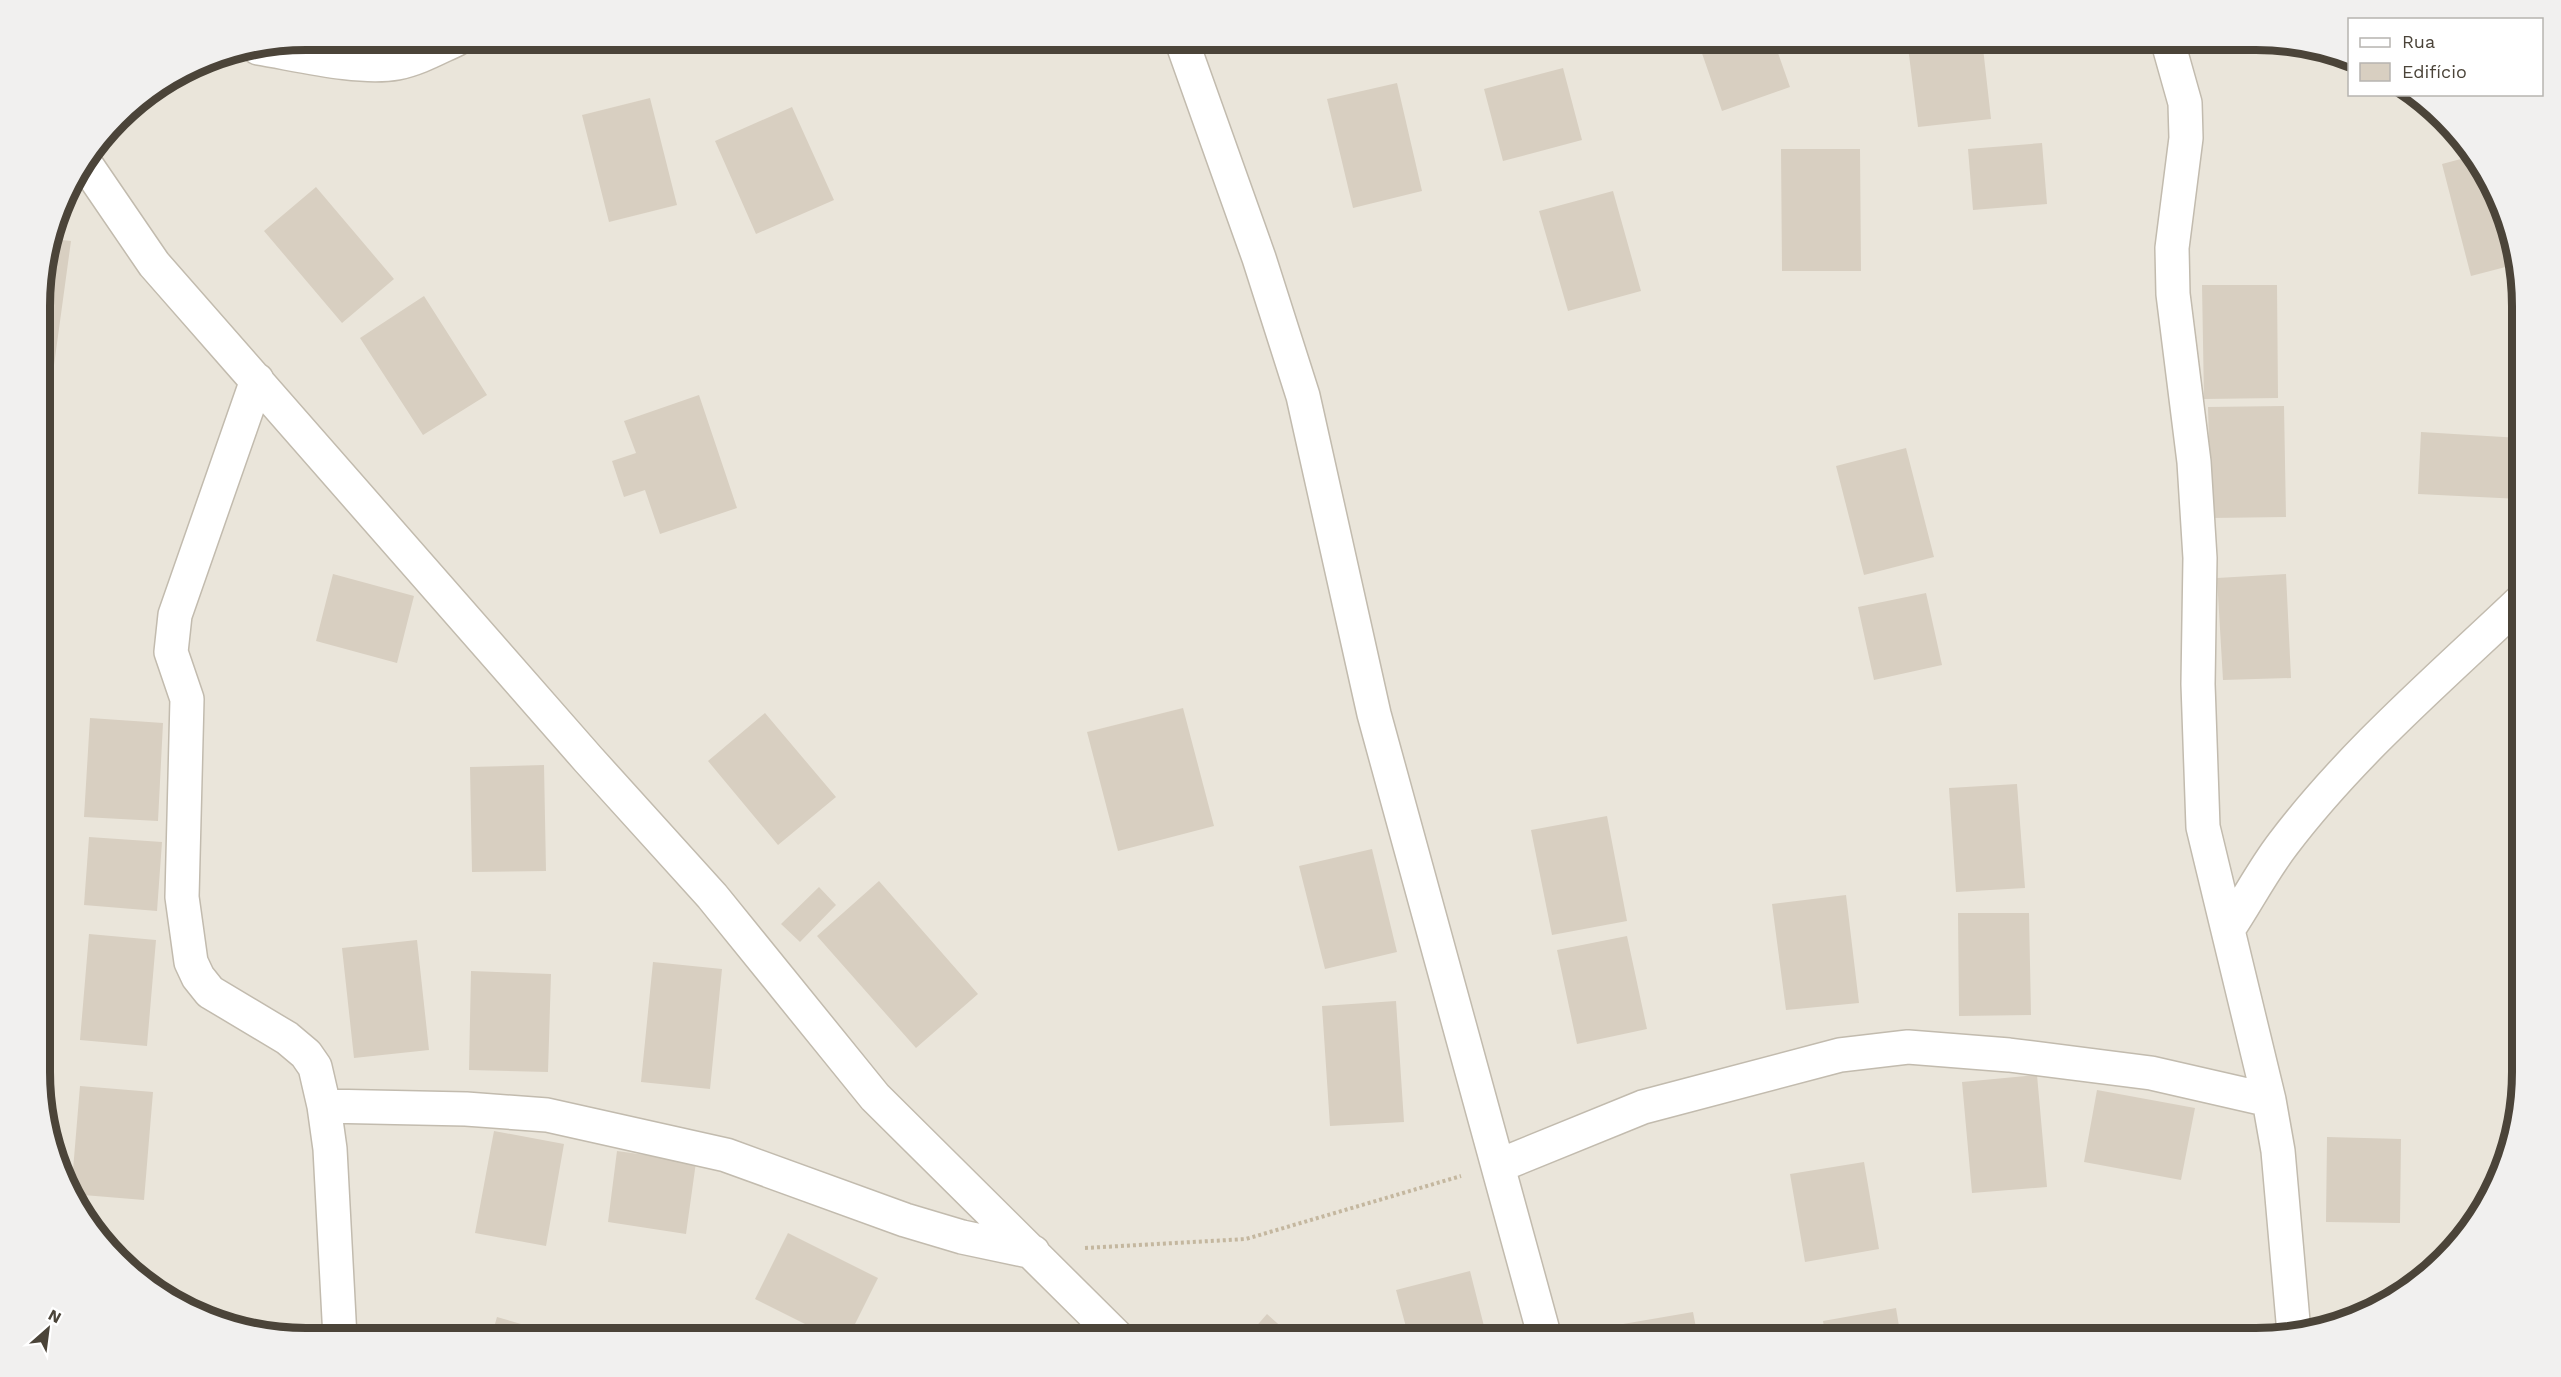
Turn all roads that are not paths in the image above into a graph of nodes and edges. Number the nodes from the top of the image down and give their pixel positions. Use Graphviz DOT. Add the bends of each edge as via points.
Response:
graph roads {
  1 [pos="434,50"];
  2 [pos="1185,50"];
  3 [pos="2170,50"];
  4 [pos="278,51"];
  5 [pos="89,169"];
  6 [pos="257,380"];
  7 [pos="2512,610"];
  8 [pos="2229,928"];
  9 [pos="2269,1100"];
  10 [pos="324,1106"];
  11 [pos="1498,1166"];
  12 [pos="1033,1252"];
  13 [pos="2293,1324"];
  14 [pos="340,1328"];
  15 [pos="1108,1328"];
  16 [pos="1542,1328"];
  1 -- 4 [label="street" via="394,64 346,62"];
  2 -- 11 [label="street" via="1303,396 1374,714"];
  3 -- 8 [label="street" via="2185,103 2186,138 2172,248 2173,294 2194,462 2199,546 2198,684 2204,827"];
  5 -- 6 [label="street" via="154,264"];
  6 -- 10 [label="street" via="172,632 171,652 186,699 182,897 198,977 210,993 287,1038 306,1054 315,1067"];
  6 -- 12 [label="street" via="712,896 875,1097"];
  7 -- 8 [label="street" via="2383,732 2332,786 2283,844"];
  8 -- 9 [label="street"];
  9 -- 11 [label="street" via="2151,1073 1908,1047 1840,1056 1643,1107"];
  9 -- 13 [label="street" via="2278,1151"];
  10 -- 12 [label="street" via="466,1108 548,1115 726,1155 905,1220"];
  10 -- 14 [label="street" via="336,1226"];
  11 -- 16 [label="street"];
  12 -- 15 [label="street"];
}
